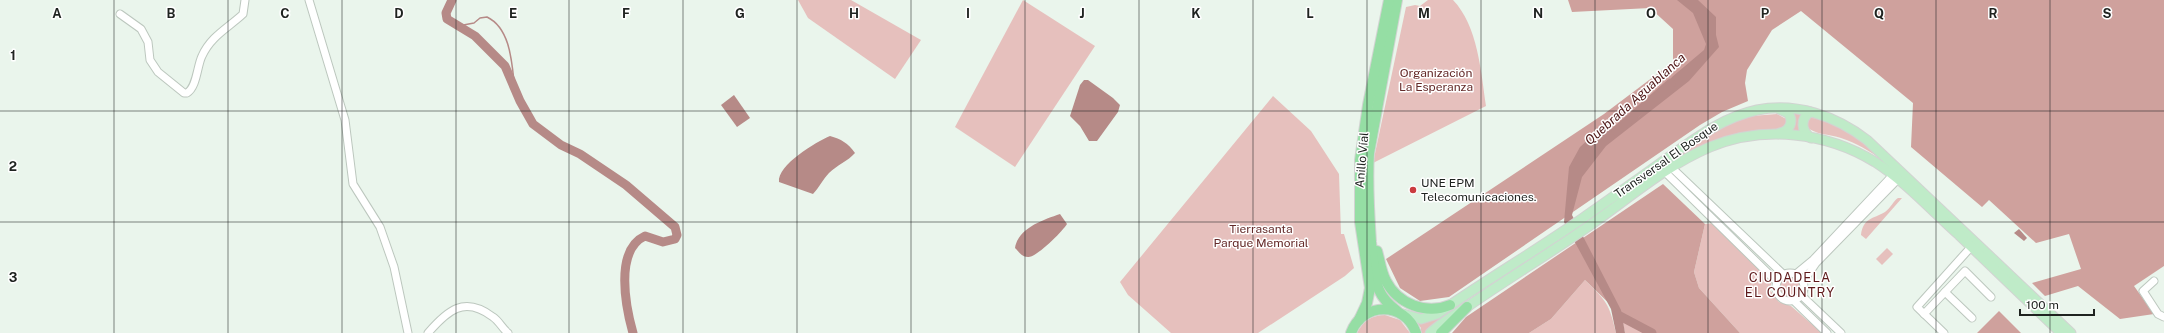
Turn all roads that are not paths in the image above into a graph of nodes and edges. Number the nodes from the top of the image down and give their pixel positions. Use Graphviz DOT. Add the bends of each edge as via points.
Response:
graph roads {
  1 [pos="245,0"];
  2 [pos="309,0"];
  3 [pos="1389,0"];
  4 [pos="1398,0"];
  5 [pos="120,14"];
  6 [pos="1779,109"];
  7 [pos="1810,112"];
  8 [pos="1780,133"];
  9 [pos="1811,138"];
  10 [pos="1668,169"];
  11 [pos="1895,178"];
  12 [pos="1370,230"];
  13 [pos="1971,247"];
  14 [pos="1783,274"];
  15 [pos="1796,274"];
  16 [pos="2154,281"];
  17 [pos="1776,282"];
  18 [pos="1803,282"];
  19 [pos="1945,292"];
  20 [pos="1802,295"];
  21 [pos="1991,297"];
  22 [pos="1793,300"];
  23 [pos="1450,305"];
  24 [pos="1467,307"];
  25 [pos="1400,313"];
  26 [pos="1924,314"];
  27 [pos="2164,317"];
  28 [pos="1972,318"];
  29 [pos="1359,320"];
  30 [pos="408,333"];
  31 [pos="428,333"];
  32 [pos="508,333"];
  33 [pos="1351,333"];
  34 [pos="1416,333"];
  35 [pos="1430,333"];
  36 [pos="1441,333"];
  37 [pos="1827,333"];
  38 [pos="1841,333"];
  39 [pos="1944,333"];
  40 [pos="2061,333"];
  41 [pos="2071,333"];
  1 -- 5 [label="street" via="243,14 220,31 207,45 192,88 187,93 158,72 150,60 145,36 135,23"];
  2 -- 30 [label="street" via="345,120 351,178 360,198 380,227 394,267"];
  3 -- 29 [label="highway, Anillo Víal" via="1360,160 1360,222 1370,288 1367,303"];
  4 -- 12 [label="highway, Anillo Víal" via="1369,153"];
  6 -- 7 [label="main road, Transversal El Bosque"];
  6 -- 8 [label="main road" via="1788,113 1791,122 1789,128"];
  6 -- 23 [label="main road, Transversal El Bosque" via="1741,114 1712,127 1563,232"];
  7 -- 9 [label="main road" via="1805,117 1803,125"];
  7 -- 41 [label="main road, Transversal El Bosque" via="1840,122 1867,140"];
  8 -- 9 [label="main road, Transversal El Bosque"];
  8 -- 10 [label="main road, Transversal El Bosque" via="1724,142 1688,157"];
  9 -- 11 [label="main road, Transversal El Bosque" via="1831,142 1858,153"];
  10 -- 14 [label="street"];
  10 -- 17 [label="street"];
  10 -- 24 [label="main road, Transversal El Bosque" via="1587,228"];
  11 -- 13 [label="main road, Transversal El Bosque"];
  11 -- 15 [label="street"];
  11 -- 18 [label="street" via="1816,263"];
  12 -- 23 [label="highway" via="1375,239 1383,275 1394,293 1417,307 1431,309"];
  12 -- 25 [label="highway, Anillo Víal" via="1373,268 1378,286 1386,302"];
  13 -- 26 [label="street" via="1917,307"];
  13 -- 40 [label="main road, Transversal El Bosque"];
  14 -- 15 [label="street"];
  14 -- 17 [label="street"];
  15 -- 18 [label="street"];
  16 -- 27 [label="street" via="2143,291 2154,309"];
  17 -- 22 [label="street" via="1778,295 1783,299"];
  18 -- 20 [label="street"];
  19 -- 21 [label="street" via="1965,271"];
  19 -- 26 [label="street"];
  19 -- 28 [label="street"];
  20 -- 22 [label="street"];
  20 -- 38 [label="street"];
  22 -- 37 [label="street"];
  23 -- 25 [label="main road, Transversal El Bosque" via="1425,318 1412,318"];
  24 -- 35 [label="main road, Transversal El Bosque"];
  24 -- 36 [label="highway"];
  25 -- 29 [label="highway" via="1376,309"];
  25 -- 34 [label="highway, Anillo Víal" via="1410,322"];
  26 -- 39 [label="street"];
  29 -- 33 [label="highway, Anillo Víal"];
  31 -- 32 [label="street" via="446,313 464,306 492,316"];
}
